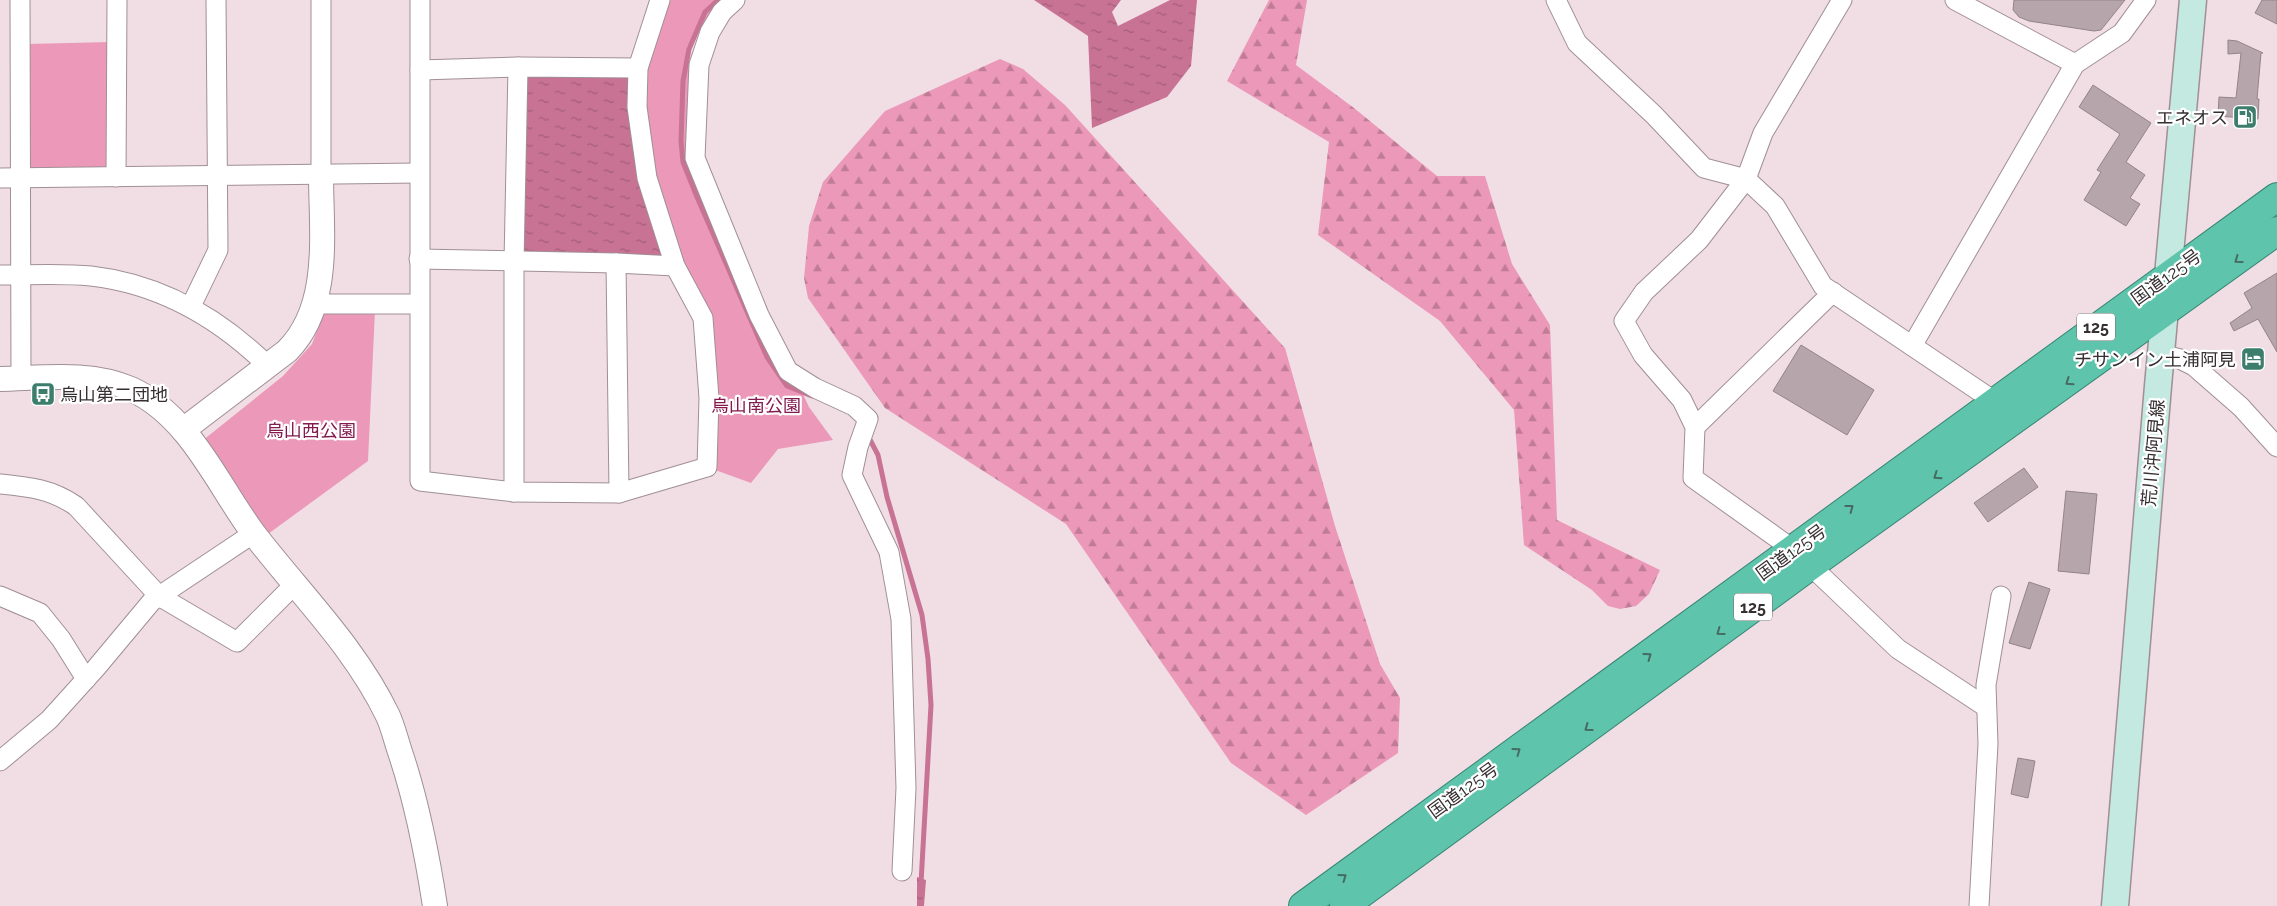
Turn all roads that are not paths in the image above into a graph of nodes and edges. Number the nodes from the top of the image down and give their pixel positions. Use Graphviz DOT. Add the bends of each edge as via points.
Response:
graph roads {
  1 [pos="20,0"];
  2 [pos="117,0"];
  3 [pos="216,0"];
  4 [pos="321,0"];
  5 [pos="420,0"];
  6 [pos="660,0"];
  7 [pos="734,0"];
  8 [pos="1556,0"];
  9 [pos="1842,0"];
  10 [pos="1955,0"];
  11 [pos="2146,0"];
  12 [pos="2193,0"];
  13 [pos="2075,64"];
  14 [pos="518,67"];
  15 [pos="638,68"];
  16 [pos="420,70"];
  17 [pos="419,173"];
  18 [pos="321,174"];
  19 [pos="217,175"];
  20 [pos="116,177"];
  21 [pos="0,178"];
  22 [pos="21,178"];
  23 [pos="1746,179"];
  24 [pos="2277,197"];
  25 [pos="2277,231"];
  26 [pos="419,259"];
  27 [pos="514,262"];
  28 [pos="616,263"];
  29 [pos="675,266"];
  30 [pos="0,275"];
  31 [pos="21,275"];
  32 [pos="2170,275"];
  33 [pos="1833,292"];
  34 [pos="315,304"];
  35 [pos="419,304"];
  36 [pos="191,306"];
  37 [pos="2165,312"];
  38 [pos="1912,346"];
  39 [pos="2161,354"];
  40 [pos="268,366"];
  41 [pos="11,379"];
  42 [pos="1994,401"];
  43 [pos="1695,427"];
  44 [pos="183,430"];
  45 [pos="2277,447"];
  46 [pos="0,484"];
  47 [pos="514,492"];
  48 [pos="619,494"];
  49 [pos="254,533"];
  50 [pos="1802,558"];
  51 [pos="295,584"];
  52 [pos="0,596"];
  53 [pos="159,596"];
  54 [pos="2001,596"];
  55 [pos="86,679"];
  56 [pos="1986,707"];
  57 [pos="1,758"];
  58 [pos="902,871"];
  59 [pos="435,906"];
  60 [pos="1303,906"];
  61 [pos="1344,906"];
  62 [pos="1979,906"];
  63 [pos="2115,906"];
  1 -- 22 [label="street"];
  2 -- 20 [label="street"];
  3 -- 19 [label="street"];
  4 -- 18 [label="street"];
  5 -- 16 [label="street"];
  6 -- 15 [label="street"];
  7 -- 58 [label="street" via="710,32 699,65 695,158 759,315 788,371 854,406 868,419 852,475 889,552 901,619 906,788"];
  8 -- 23 [label="street" via="1577,43 1654,115 1704,168"];
  9 -- 23 [label="street" via="1763,133"];
  10 -- 13 [label="street"];
  11 -- 13 [label="street" via="2122,32"];
  12 -- 32 [label="main road, 荒川沖阿見線"];
  13 -- 38 [label="street"];
  14 -- 15 [label="street"];
  14 -- 16 [label="street"];
  14 -- 27 [label="street"];
  15 -- 29 [label="street" via="638,107 647,178"];
  16 -- 17 [label="street"];
  17 -- 18 [label="street"];
  17 -- 26 [label="street"];
  18 -- 19 [label="street"];
  18 -- 34 [label="street" via="320,280"];
  19 -- 20 [label="street"];
  19 -- 36 [label="street" via="218,250"];
  20 -- 22 [label="street"];
  21 -- 22 [label="street"];
  22 -- 31 [label="street"];
  23 -- 33 [label="street" via="1775,206 1823,286"];
  23 -- 43 [label="street" via="1699,240 1644,292 1624,320 1643,355 1682,400"];
  24 -- 32 [label="highway, 国道125号 / 125"];
  25 -- 37 [label="highway, 国道125号 / 125, one-way"];
  26 -- 27 [label="street"];
  26 -- 35 [label="street"];
  27 -- 28 [label="street"];
  27 -- 47 [label="street"];
  28 -- 29 [label="street"];
  28 -- 48 [label="street"];
  29 -- 48 [label="street" via="703,318 709,398 707,467"];
  30 -- 31 [label="street"];
  31 -- 36 [label="street" via="91,276 146,289"];
  31 -- 41 [label="street"];
  32 -- 37 [label="main road, 荒川沖阿見線"];
  32 -- 42 [label="highway, 国道125号 / 125"];
  33 -- 38 [label="street"];
  33 -- 43 [label="street"];
  34 -- 35 [label="street"];
  34 -- 40 [label="street" via="299,339"];
  35 -- 47 [label="street" via="420,481"];
  36 -- 40 [label="street" via="228,331"];
  37 -- 39 [label="main road, 荒川沖阿見線"];
  37 -- 50 [label="highway, 国道125号 / 125, one-way"];
  38 -- 42 [label="street"];
  39 -- 45 [label="street" via="2194,366 2241,407"];
  39 -- 63 [label="main road, 荒川沖阿見線"];
  40 -- 44 [label="street"];
  41 -- 44 [label="street" via="72,378 114,384 151,400"];
  50 -- 42 [label="highway, 国道125号 / 125, one-way"];
  43 -- 50 [label="street" via="1693,478"];
  44 -- 49 [label="street"];
  46 -- 53 [label="street" via="37,487 76,506"];
  47 -- 48 [label="street"];
  49 -- 51 [label="street"];
  49 -- 53 [label="street"];
  50 -- 56 [label="street" via="1898,649"];
  60 -- 50 [label="highway, 国道125号 / 125, one-way"];
  50 -- 61 [label="highway, 国道125号 / 125, one-way"];
  51 -- 53 [label="street" via="237,642"];
  51 -- 59 [label="street" via="347,648 388,718 411,782"];
  52 -- 55 [label="street" via="40,612"];
  53 -- 55 [label="street"];
  54 -- 56 [label="street" via="1986,685"];
  55 -- 57 [label="street" via="49,720"];
  56 -- 62 [label="street" via="1988,744"];
}
